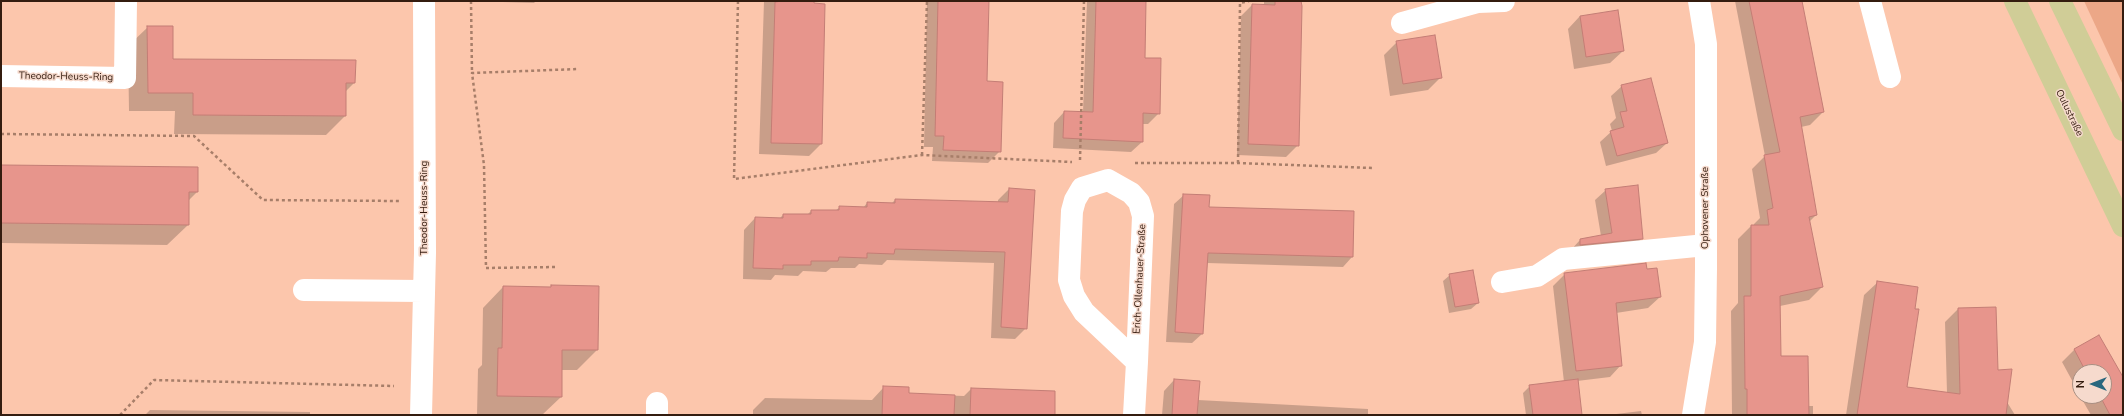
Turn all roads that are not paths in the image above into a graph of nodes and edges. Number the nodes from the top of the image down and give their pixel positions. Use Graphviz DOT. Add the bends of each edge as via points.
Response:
graph roads {
  1 [pos="126,1"];
  2 [pos="424,1"];
  3 [pos="1504,1"];
  4 [pos="1699,1"];
  5 [pos="1870,1"];
  6 [pos="2015,1"];
  7 [pos="2060,1"];
  8 [pos="1402,23"];
  9 [pos="1,76"];
  10 [pos="1890,77"];
  11 [pos="2123,130"];
  12 [pos="2123,226"];
  13 [pos="1706,244"];
  14 [pos="1502,282"];
  15 [pos="304,290"];
  16 [pos="424,291"];
  17 [pos="1137,362"];
  18 [pos="421,415"];
  19 [pos="1134,415"];
  20 [pos="1693,415"];
  1 -- 9 [label="street, Theodor-Heuss-Ring" via="125,78"];
  2 -- 16 [label="street, Theodor-Heuss-Ring"];
  3 -- 8 [label="street" via="1478,2"];
  4 -- 13 [label="street, Ophovener Straße" via="1706,44"];
  5 -- 10 [label="street"];
  6 -- 12 [label="main road, Oulustraße"];
  7 -- 11 [label="main road"];
  13 -- 14 [label="street" via="1563,259 1537,276"];
  13 -- 20 [label="street, Ophovener Straße" via="1705,342"];
  15 -- 16 [label="street"];
  16 -- 18 [label="street, Theodor-Heuss-Ring"];
  17 -- 17 [label="street, Erich-Ollenhauer-Straße" via="1143,216 1139,202 1131,193 1108,180 1082,188 1075,200 1072,211 1068,280 1084,312"];
  17 -- 19 [label="street, Erich-Ollenhauer-Straße"];
}
